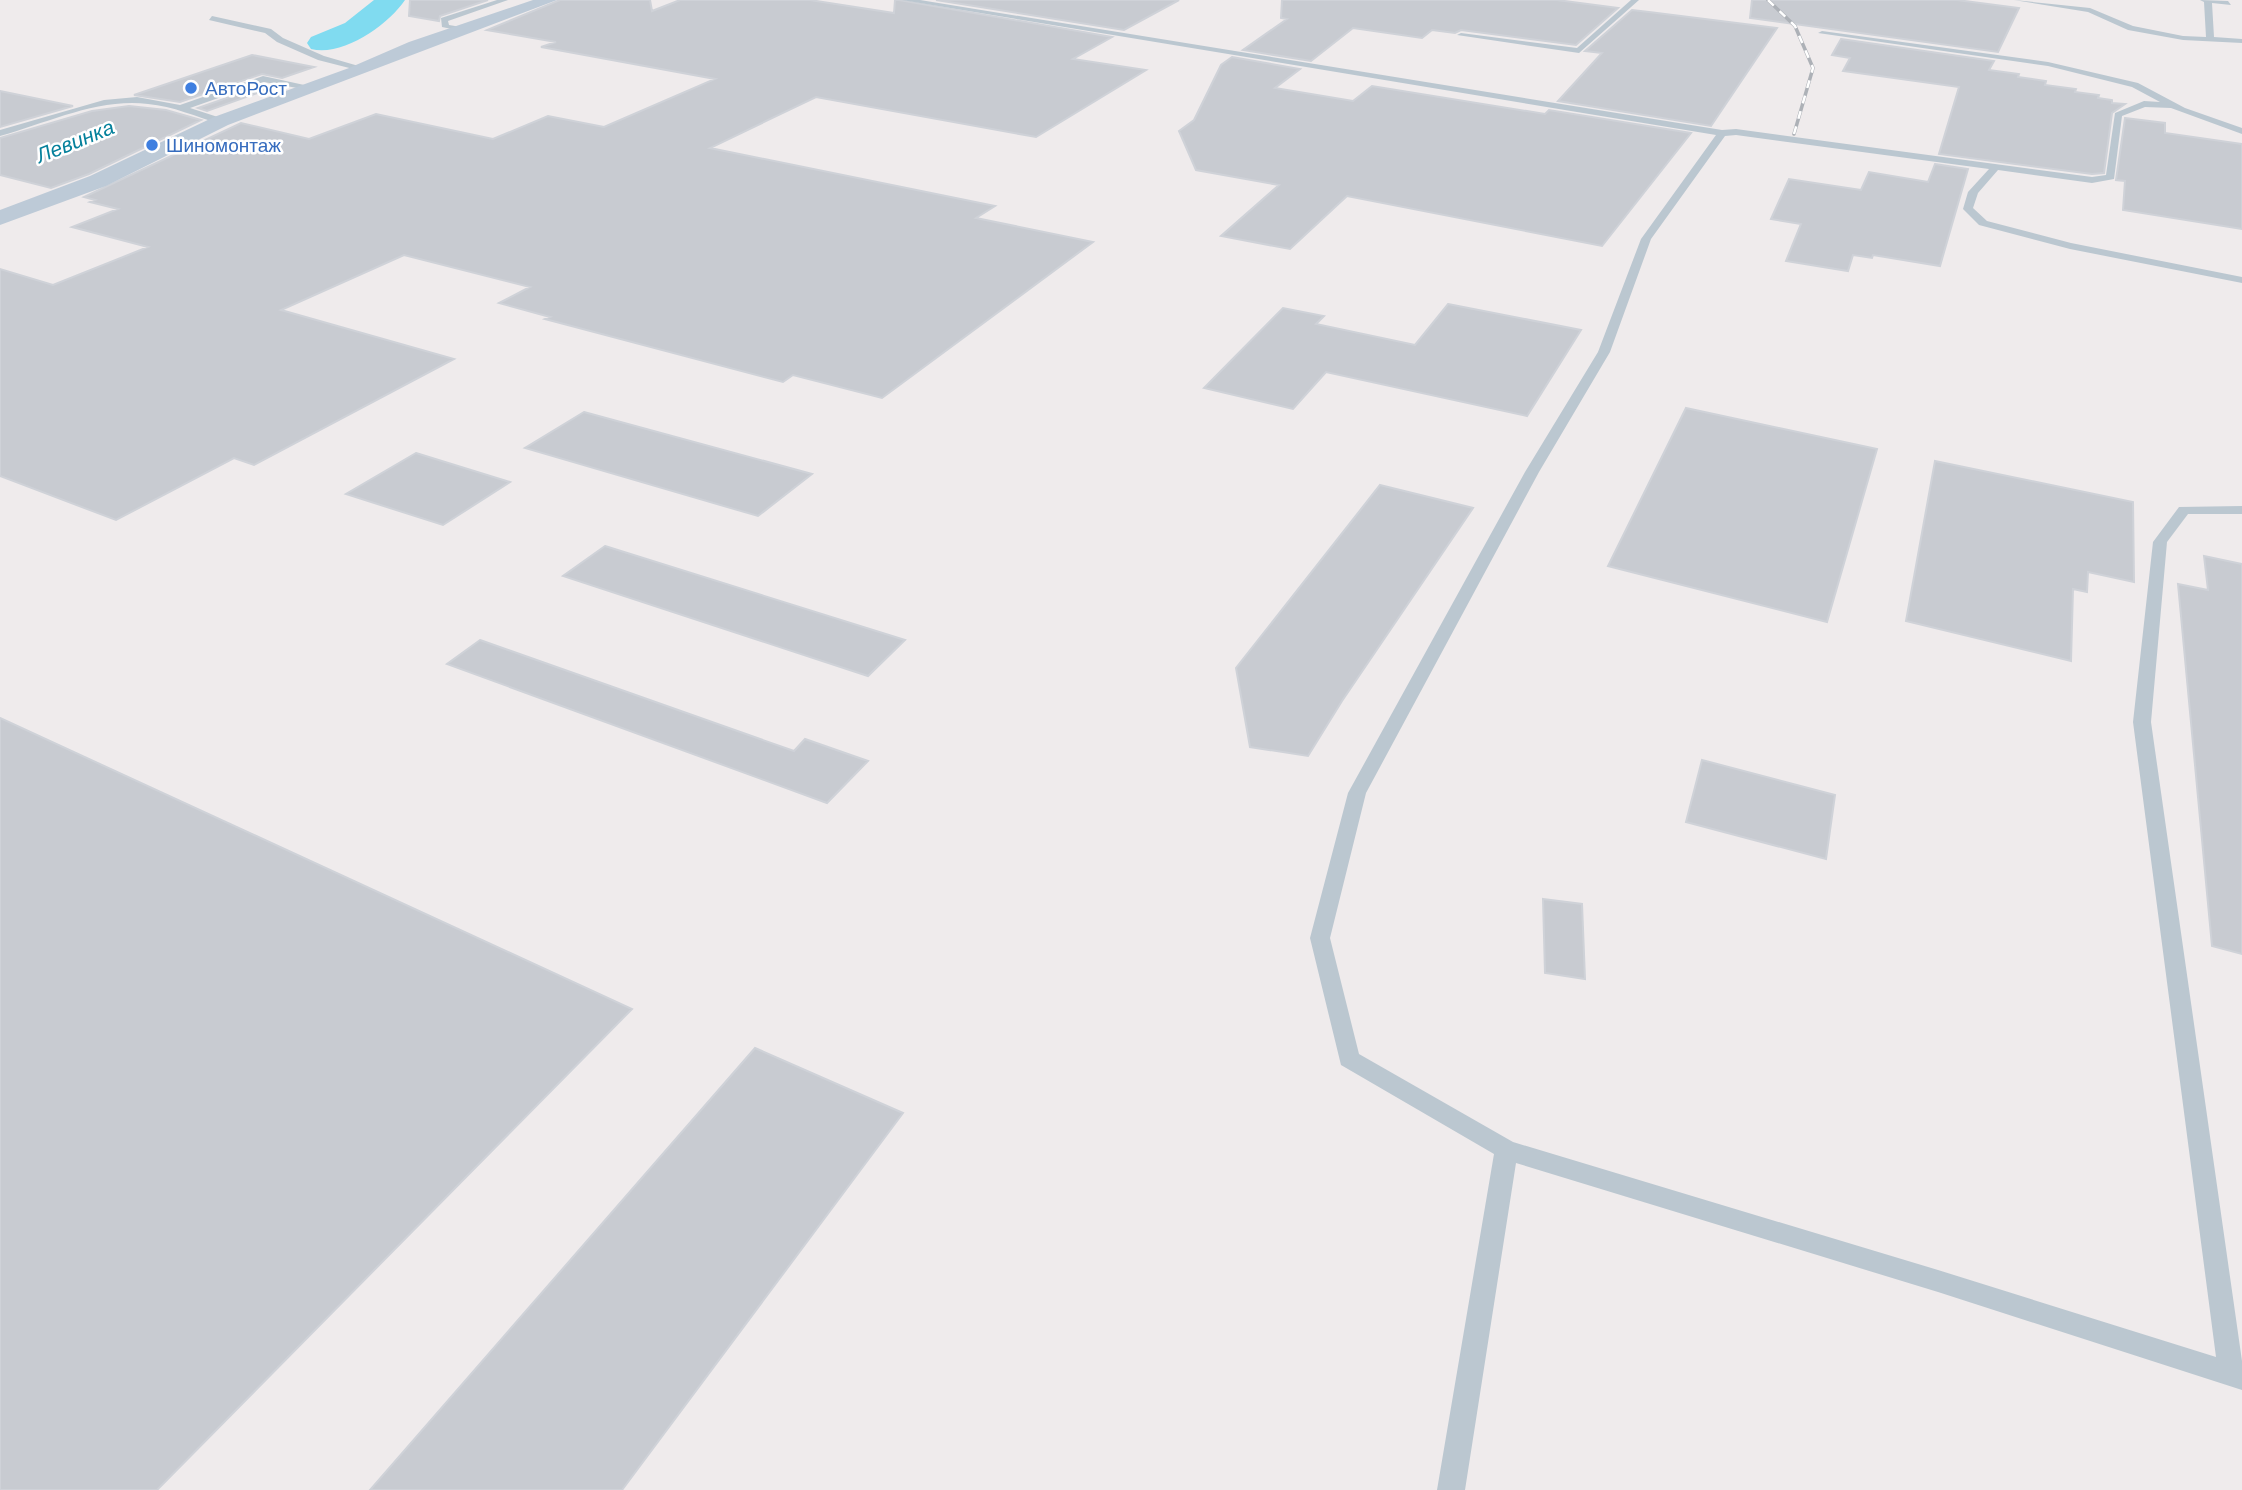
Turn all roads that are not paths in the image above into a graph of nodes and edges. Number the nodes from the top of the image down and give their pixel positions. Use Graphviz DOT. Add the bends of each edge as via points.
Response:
graph roads {
  1 [pos="504,0"];
  2 [pos="549,0"];
  3 [pos="906,0"];
  4 [pos="1634,0"];
  5 [pos="2018,0"];
  6 [pos="2092,0"];
  7 [pos="2206,0"];
  8 [pos="2228,3"];
  9 [pos="2090,10"];
  10 [pos="212,18"];
  11 [pos="464,30"];
  12 [pos="1822,33"];
  13 [pos="1461,35"];
  14 [pos="2210,39"];
  15 [pos="2242,41"];
  16 [pos="365,69"];
  17 [pos="314,88"];
  18 [pos="2172,105"];
  19 [pos="180,108"];
  20 [pos="221,121"];
  21 [pos="2242,131"];
  22 [pos="1722,133"];
  23 [pos="0,134"];
  24 [pos="1995,168"];
  25 [pos="0,218"];
  26 [pos="2242,280"];
  27 [pos="2242,510"];
  28 [pos="1506,1150"];
  29 [pos="2236,1377"];
  30 [pos="1451,1490"];
  1 -- 11 [label="lane" via="444,20 446,27"];
  2 -- 11 [label="street"];
  3 -- 22 [label="lane"];
  4 -- 13 [label="lane" via="1579,51"];
  5 -- 9 [label="lane"];
  6 -- 9 [label="lane"];
  7 -- 8 [label="lane"];
  7 -- 14 [label="lane"];
  9 -- 14 [label="lane" via="2131,27"];
  10 -- 16 [label="lane" via="268,31 321,58"];
  11 -- 16 [label="street"];
  12 -- 18 [label="lane" via="2048,64 2135,85"];
  14 -- 15 [label="lane"];
  16 -- 17 [label="street"];
  17 -- 19 [label="lane" via="263,79"];
  17 -- 20 [label="street"];
  18 -- 21 [label="lane"];
  18 -- 24 [label="lane" via="2144,104 2118,115 2111,177 2092,180"];
  19 -- 20 [label="lane"];
  19 -- 23 [label="lane" via="135,99 107,103"];
  20 -- 25 [label="street" via="98,181"];
  22 -- 24 [label="lane"];
  22 -- 28 [label="lane" via="1646,239 1604,352 1532,472 1357,793 1320,938 1349,1059"];
  24 -- 26 [label="lane" via="1973,192 1968,209 1983,223 2070,246"];
  27 -- 29 [label="lane" via="2184,510 2160,542 2141,722"];
  28 -- 29 [label="lane"];
  28 -- 30 [label="lane"];
}
